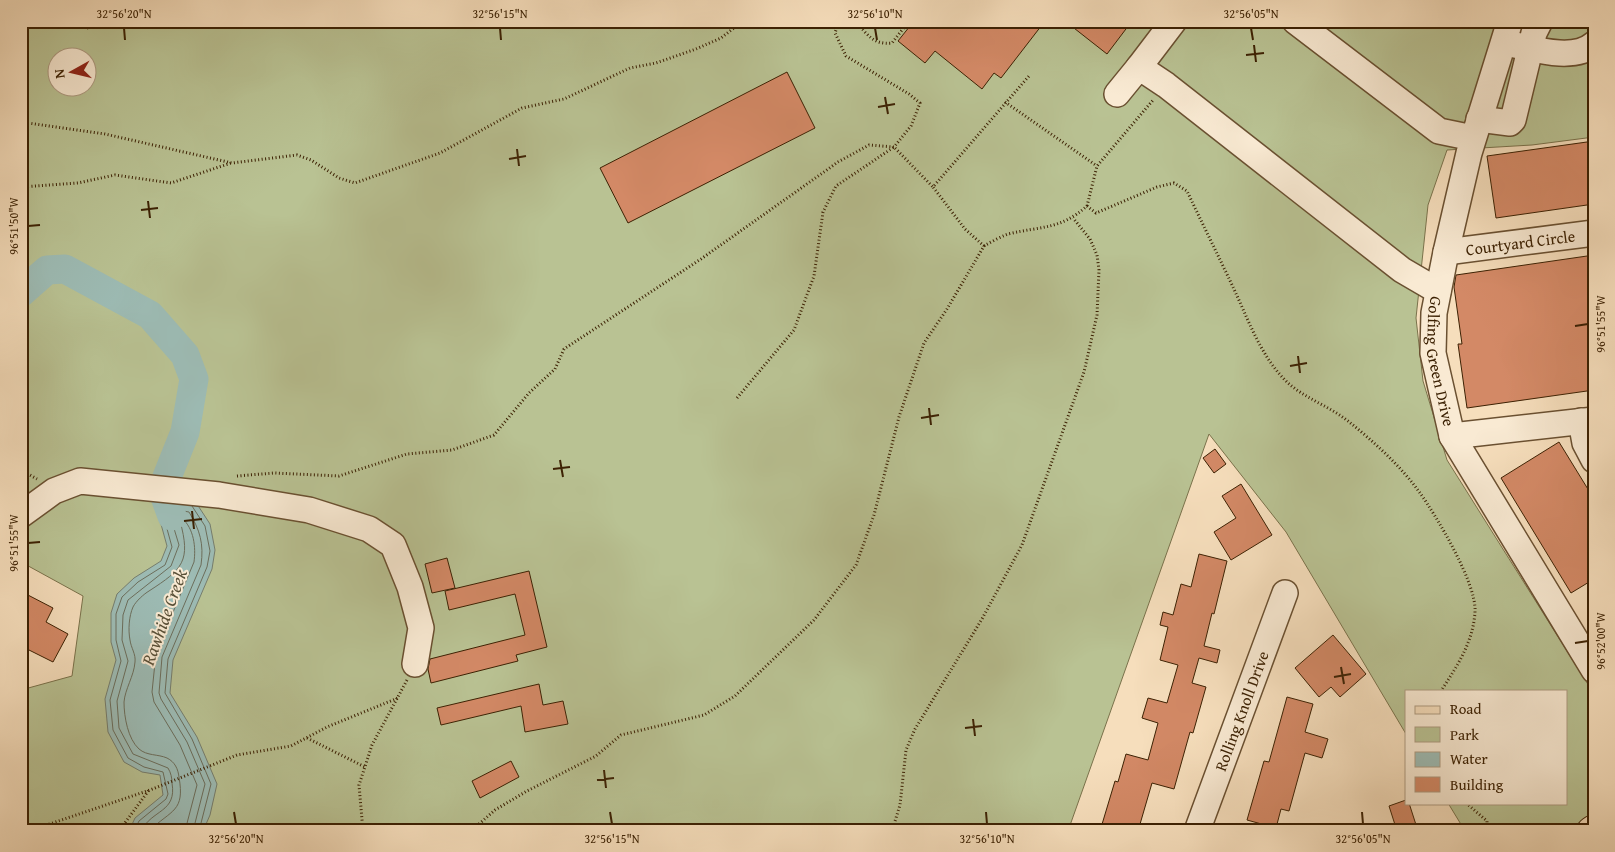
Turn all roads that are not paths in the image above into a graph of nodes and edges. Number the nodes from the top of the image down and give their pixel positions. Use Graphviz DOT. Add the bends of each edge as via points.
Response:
graph roads {
  1 [pos="1174,21"];
  2 [pos="1295,21"];
  3 [pos="1540,21"];
  4 [pos="1506,32"];
  5 [pos="1594,44"];
  6 [pos="1530,49"];
  7 [pos="1139,67"];
  8 [pos="1116,94"];
  9 [pos="1476,128"];
  10 [pos="1594,233"];
  11 [pos="1446,252"];
  12 [pos="1438,291"];
  13 [pos="1587,420"];
  14 [pos="1452,436"];
  15 [pos="1594,460"];
  16 [pos="21,515"];
  17 [pos="1285,593"];
  18 [pos="415,664"];
  19 [pos="1594,670"];
  20 [pos="1197,831"];
  1 -- 7 [label="street"];
  2 -- 9 [label="street" via="1439,131"];
  3 -- 6 [label="street"];
  4 -- 6 [label="street"];
  4 -- 9 [label="street, Golfing Green Drive"];
  5 -- 6 [label="street" via="1589,48 1554,54"];
  6 -- 9 [label="street" via="1513,120 1510,124"];
  7 -- 8 [label="street"];
  7 -- 12 [label="street" via="1402,270"];
  9 -- 11 [label="street, Golfing Green Drive"];
  10 -- 11 [label="street, Courtyard Circle"];
  11 -- 12 [label="street, Golfing Green Drive"];
  12 -- 14 [label="street, Golfing Green Drive" via="1433,354"];
  13 -- 14 [label="street"];
  13 -- 15 [label="street" via="1585,443"];
  14 -- 19 [label="street, Golfing Green Drive"];
  16 -- 18 [label="street" via="54,491 80,481 219,494 309,510 370,529 393,545 410,587 421,628"];
  17 -- 20 [label="street, Rolling Knoll Drive"];
}
